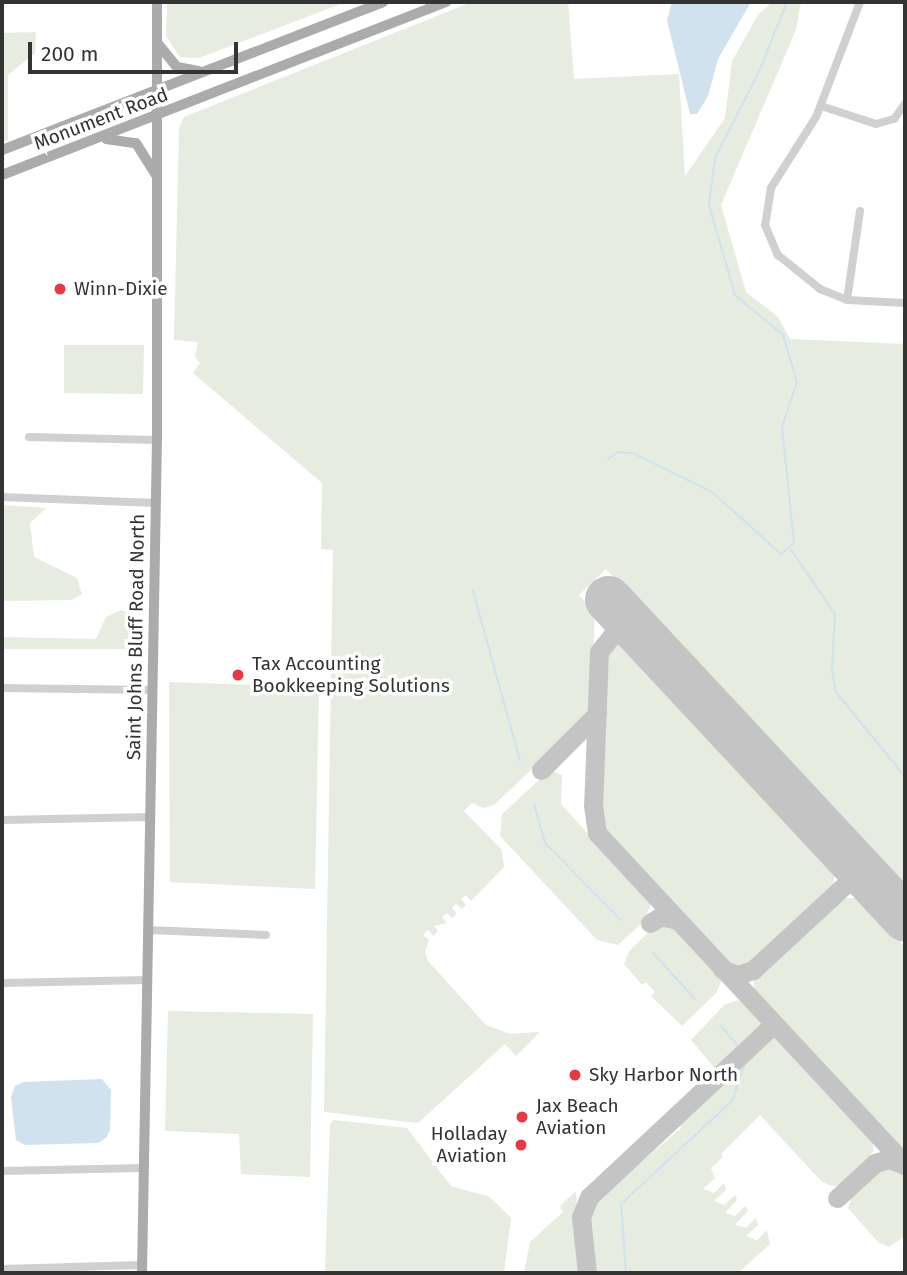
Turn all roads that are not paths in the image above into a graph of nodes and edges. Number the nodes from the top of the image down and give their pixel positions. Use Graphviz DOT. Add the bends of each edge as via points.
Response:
graph roads {
  1 [pos="157,2"];
  2 [pos="383,2"];
  3 [pos="446,2"];
  4 [pos="860,2"];
  5 [pos="157,41"];
  6 [pos="203,72"];
  7 [pos="158,89"];
  8 [pos="905,104"];
  9 [pos="821,106"];
  10 [pos="158,116"];
  11 [pos="95,141"];
  12 [pos="2,150"];
  13 [pos="2,175"];
  14 [pos="158,180"];
  15 [pos="860,211"];
  16 [pos="847,300"];
  17 [pos="905,303"];
  18 [pos="29,437"];
  19 [pos="157,440"];
  20 [pos="2,496"];
  21 [pos="156,503"];
  22 [pos="2,688"];
  23 [pos="153,690"];
  24 [pos="150,817"];
  25 [pos="2,820"];
  26 [pos="149,930"];
  27 [pos="266,935"];
  28 [pos="147,980"];
  29 [pos="2,983"];
  30 [pos="143,1168"];
  31 [pos="2,1171"];
  32 [pos="2,1269"];
  33 [pos="142,1269"];
  34 [pos="39,1271"];
  1 -- 5 [label="main road, Saint Johns Bluff Road North"];
  2 -- 6 [label="main road, Monument Road"];
  3 -- 10 [label="main road, Monument Road"];
  4 -- 9 [label="street"];
  5 -- 6 [label="main road" via="177,67"];
  5 -- 7 [label="main road, Saint Johns Bluff Road North"];
  6 -- 7 [label="main road, Monument Road"];
  7 -- 10 [label="main road, Saint Johns Bluff Road North"];
  7 -- 12 [label="main road, Monument Road"];
  8 -- 9 [label="street" via="894,119 876,124"];
  9 -- 16 [label="street" via="771,188 765,225 778,256 808,282"];
  10 -- 11 [label="main road, Monument Road"];
  10 -- 14 [label="main road, Saint Johns Bluff Road North"];
  11 -- 13 [label="main road, Monument Road"];
  11 -- 14 [label="main road" via="118,138 136,143"];
  14 -- 19 [label="main road, Saint Johns Bluff Road North"];
  15 -- 16 [label="street"];
  16 -- 17 [label="street"];
  18 -- 19 [label="street"];
  19 -- 21 [label="main road, Saint Johns Bluff Road North"];
  20 -- 21 [label="street"];
  21 -- 23 [label="main road, Saint Johns Bluff Road North"];
  22 -- 23 [label="street"];
  23 -- 24 [label="main road, Saint Johns Bluff Road North"];
  24 -- 25 [label="street"];
  24 -- 26 [label="main road, Saint Johns Bluff Road North"];
  26 -- 27 [label="street"];
  26 -- 28 [label="main road, Saint Johns Bluff Road North"];
  28 -- 29 [label="street"];
  28 -- 30 [label="main road, Saint Johns Bluff Road North"];
  30 -- 31 [label="street"];
  30 -- 33 [label="main road, Saint Johns Bluff Road North"];
  32 -- 34 [label="street"];
  33 -- 34 [label="street"];
}
